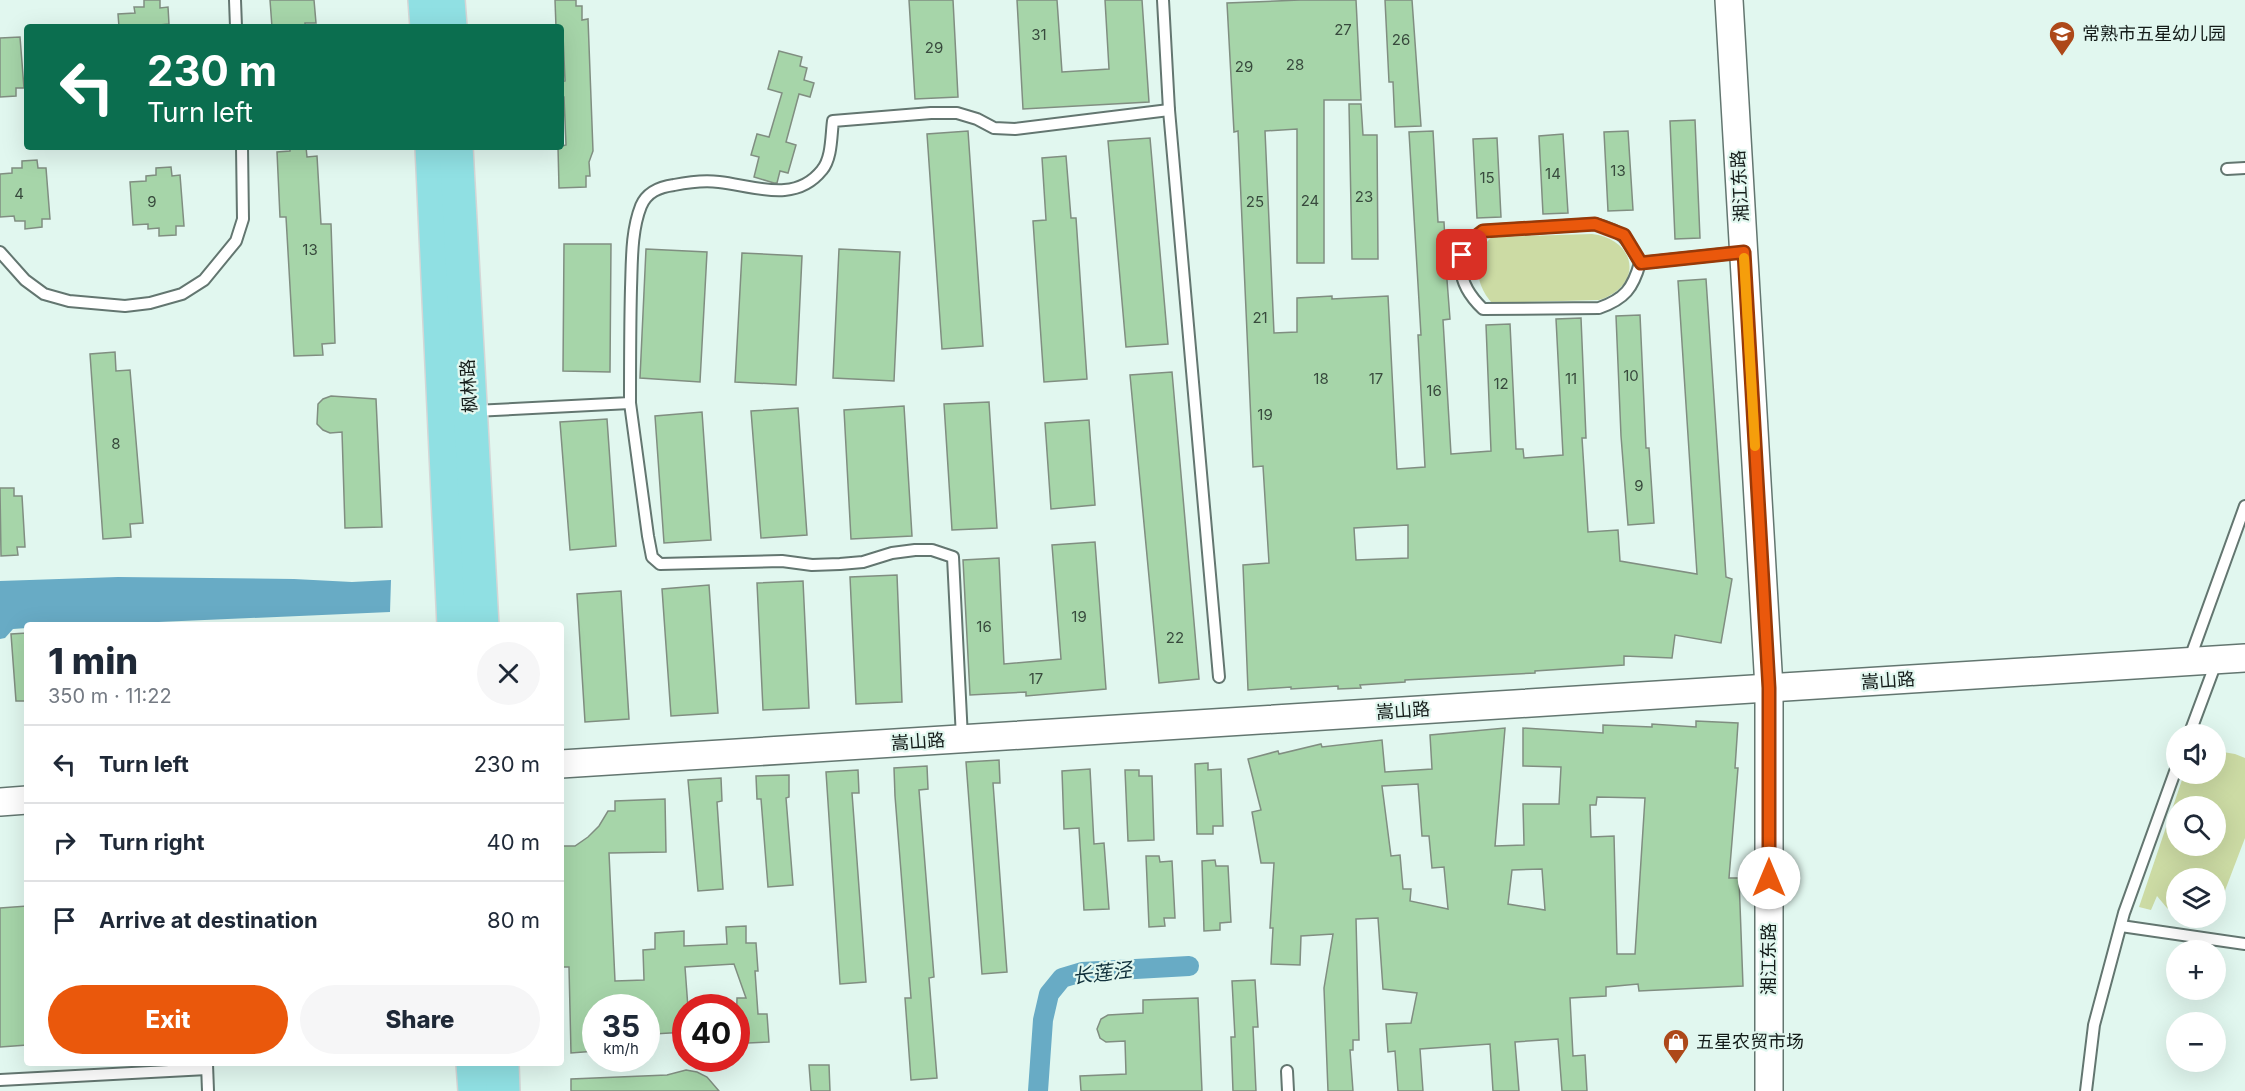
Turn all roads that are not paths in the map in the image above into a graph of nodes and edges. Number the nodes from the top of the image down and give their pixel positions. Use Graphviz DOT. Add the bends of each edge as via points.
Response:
graph roads {
  1 [pos="235,0"];
  2 [pos="425,0"];
  3 [pos="448,0"];
  4 [pos="1163,0"];
  5 [pos="1729,0"];
  6 [pos="236,24"];
  7 [pos="427,24"];
  8 [pos="450,24"];
  9 [pos="1169,110"];
  10 [pos="242,150"];
  11 [pos="432,150"];
  12 [pos="456,150"];
  13 [pos="2245,168"];
  14 [pos="2227,169"];
  15 [pos="0,252"];
  16 [pos="1744,252"];
  17 [pos="1641,263"];
  18 [pos="630,403"];
  19 [pos="471,411"];
  20 [pos="2245,506"];
  21 [pos="454,622"];
  22 [pos="482,622"];
  23 [pos="2245,658"];
  24 [pos="2217,660"];
  25 [pos="2188,662"];
  26 [pos="1219,677"];
  27 [pos="1769,688"];
  28 [pos="2193,724"];
  29 [pos="962,739"];
  30 [pos="564,764"];
  31 [pos="2171,784"];
  32 [pos="24,800"];
  33 [pos="0,802"];
  34 [pos="2121,926"];
  35 [pos="2245,944"];
  36 [pos="207,1066"];
  37 [pos="473,1066"];
  38 [pos="502,1066"];
  39 [pos="1287,1071"];
  40 [pos="0,1080"];
  41 [pos="208,1091"];
  42 [pos="474,1091"];
  43 [pos="503,1091"];
  44 [pos="1288,1091"];
  45 [pos="1769,1091"];
  46 [pos="2086,1091"];
  1 -- 6 [label="lane"];
  2 -- 7 [label="main road"];
  3 -- 8 [label="main road"];
  4 -- 9 [label="lane"];
  5 -- 16 [label="street, 湘江东路"];
  9 -- 18 [label="lane" via="1015,129 994,128 957,114 833,121 823,169 799,188 782,192 693,181 655,189 642,204 635,226"];
  9 -- 26 [label="lane"];
  10 -- 15 [label="lane" via="243,219 236,241 204,280 182,294 125,306 69,301 44,294"];
  11 -- 21 [label="main road, 枫林路"];
  12 -- 19 [label="main road, 枫林路"];
  13 -- 14 [label="lane"];
  16 -- 17 [label="lane"];
  16 -- 27 [label="street, 湘江东路"];
  17 -- 17 [label="lane" via="1624,235 1595,224 1483,231 1470,241 1462,255 1461,269 1465,287 1483,309 1599,308 1617,302 1629,290"];
  18 -- 19 [label="lane"];
  18 -- 29 [label="lane" via="648,536 652,557 660,564 840,564 915,550 932,550 953,557"];
  19 -- 22 [label="main road, 枫林路"];
  20 -- 25 [label="lane"];
  23 -- 24 [label="street, 嵩山路"];
  24 -- 25 [label="street, 嵩山路"];
  24 -- 28 [label="lane"];
  25 -- 27 [label="street, 嵩山路"];
  27 -- 29 [label="street, 嵩山路"];
  27 -- 45 [label="street, 湘江东路"];
  29 -- 30 [label="street, 嵩山路"];
  31 -- 34 [label="lane"];
  32 -- 33 [label="street"];
  34 -- 35 [label="lane"];
  34 -- 46 [label="lane" via="2094,1025"];
  36 -- 40 [label="lane"];
  36 -- 41 [label="lane"];
  37 -- 42 [label="main road"];
  38 -- 43 [label="main road"];
  39 -- 44 [label="lane"];
}
